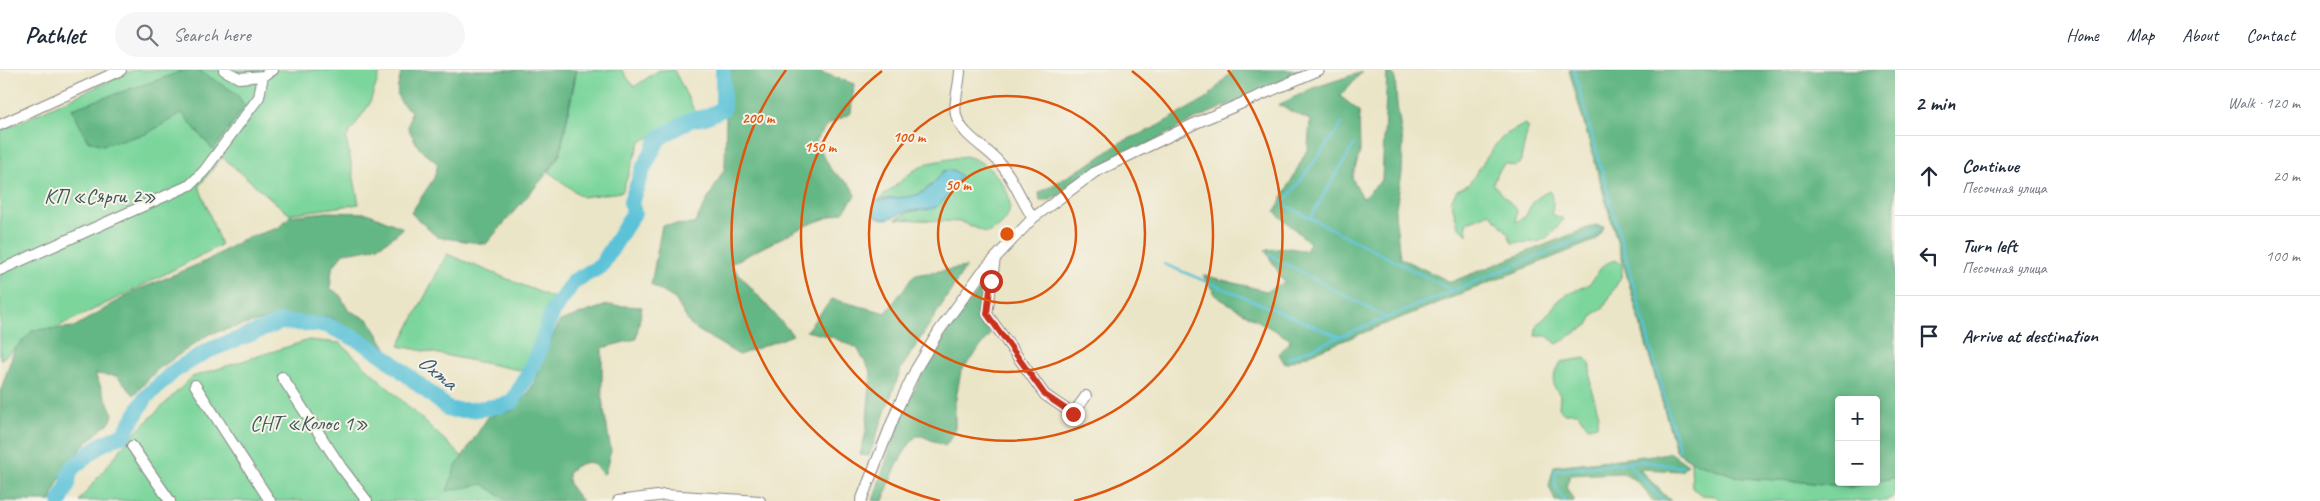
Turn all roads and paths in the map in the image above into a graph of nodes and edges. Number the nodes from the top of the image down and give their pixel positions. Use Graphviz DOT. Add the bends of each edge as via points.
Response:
graph roads {
  1 [pos="121,70"];
  2 [pos="224,70"];
  3 [pos="273,70"];
  4 [pos="960,70"];
  5 [pos="1319,70"];
  6 [pos="263,76"];
  7 [pos="0,125"];
  8 [pos="1033,218"];
  9 [pos="995,257"];
  10 [pos="0,270"];
  11 [pos="282,377"];
  12 [pos="195,385"];
  13 [pos="1086,396"];
  14 [pos="132,446"];
  15 [pos="170,501"];
  16 [pos="270,501"];
  17 [pos="366,501"];
  18 [pos="618,501"];
  19 [pos="760,501"];
  20 [pos="861,501"];
  1 -- 7 [label="street"];
  2 -- 6 [label="street" via="238,78"];
  3 -- 6 [label="street"];
  4 -- 8 [label="street" via="955,113 958,122 1009,175"];
  5 -- 8 [label="street" via="1196,123 1095,172"];
  6 -- 10 [label="street" via="259,97 190,185"];
  8 -- 9 [label="street"];
  9 -- 13 [label="street" via="987,314 1045,395 1073,414"];
  9 -- 20 [label="street" via="939,331 916,369 894,415"];
  11 -- 17 [label="street"];
  12 -- 16 [label="street"];
  14 -- 15 [label="street"];
  18 -- 19 [label="street" via="665,494"];
}
